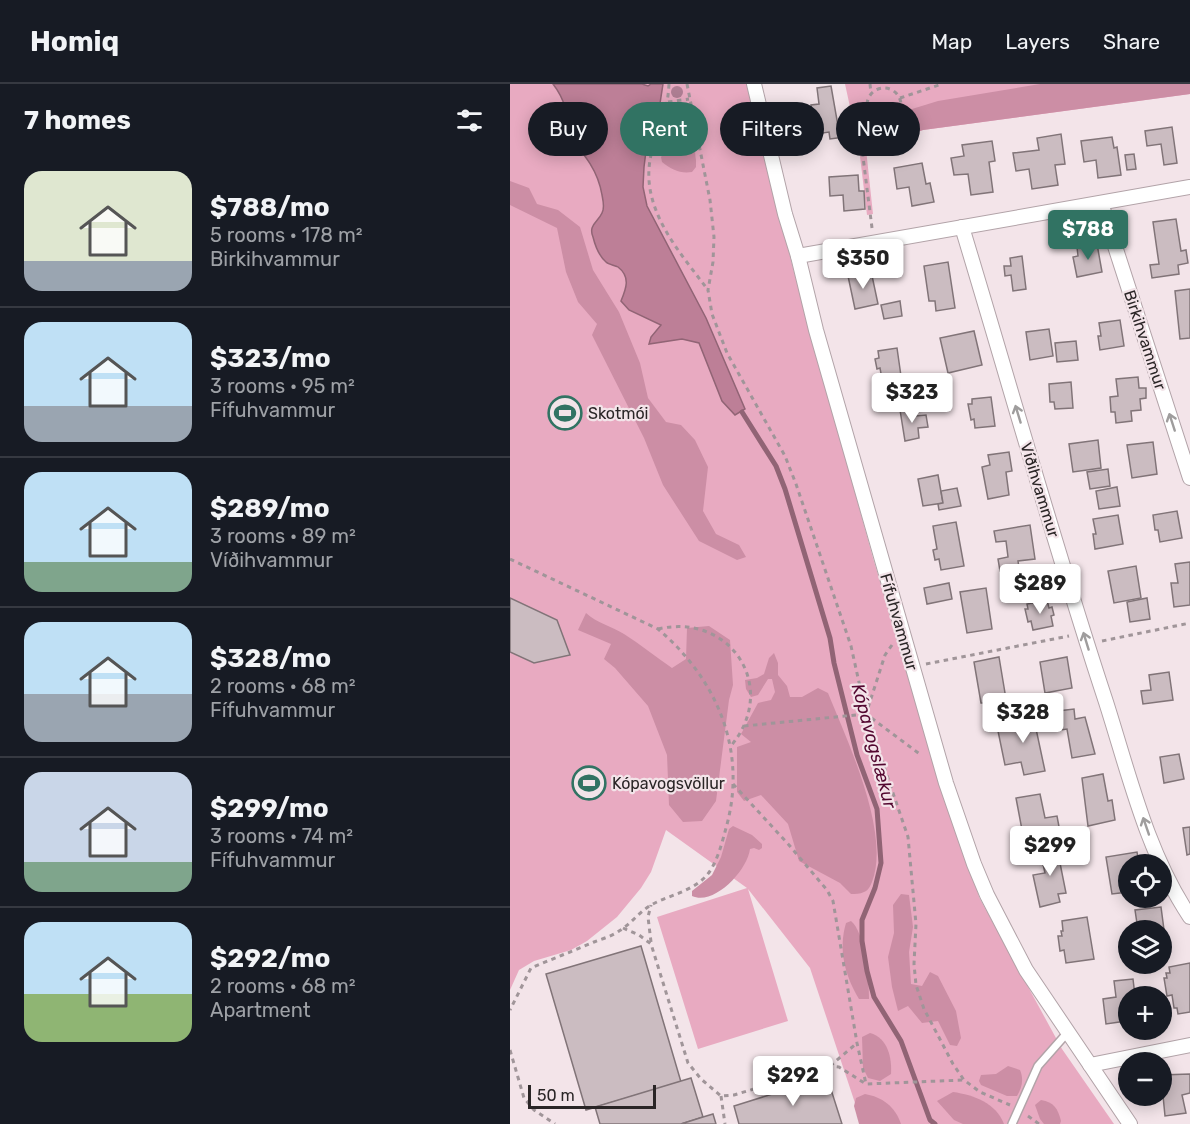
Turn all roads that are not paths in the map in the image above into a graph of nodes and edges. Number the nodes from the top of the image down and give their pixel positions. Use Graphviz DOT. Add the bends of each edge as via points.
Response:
graph roads {
  1 [pos="754,84"];
  2 [pos="1190,187"];
  3 [pos="1101,203"];
  4 [pos="962,227"];
  5 [pos="798,256"];
  6 [pos="1190,478"];
  7 [pos="1190,917"];
  8 [pos="1068,1032"];
  9 [pos="1190,1045"];
  10 [pos="1090,1065"];
  11 [pos="1012,1124"];
  12 [pos="1130,1124"];
  1 -- 5 [label="street, Fífuhvammur"];
  2 -- 3 [label="street"];
  3 -- 4 [label="street"];
  6 -- 3 [label="street, Birkihvammur, one-way"];
  4 -- 5 [label="street"];
  7 -- 4 [label="street, Víðihvammur, one-way" via="1149,835 1085,640"];
  5 -- 8 [label="street, Fífuhvammur" via="939,761 974,864 1026,970"];
  8 -- 10 [label="street, Fífuhvammur"];
  8 -- 11 [label="lane" via="1038,1066"];
  9 -- 10 [label="street"];
  10 -- 12 [label="street, Fífuhvammur"];
}
